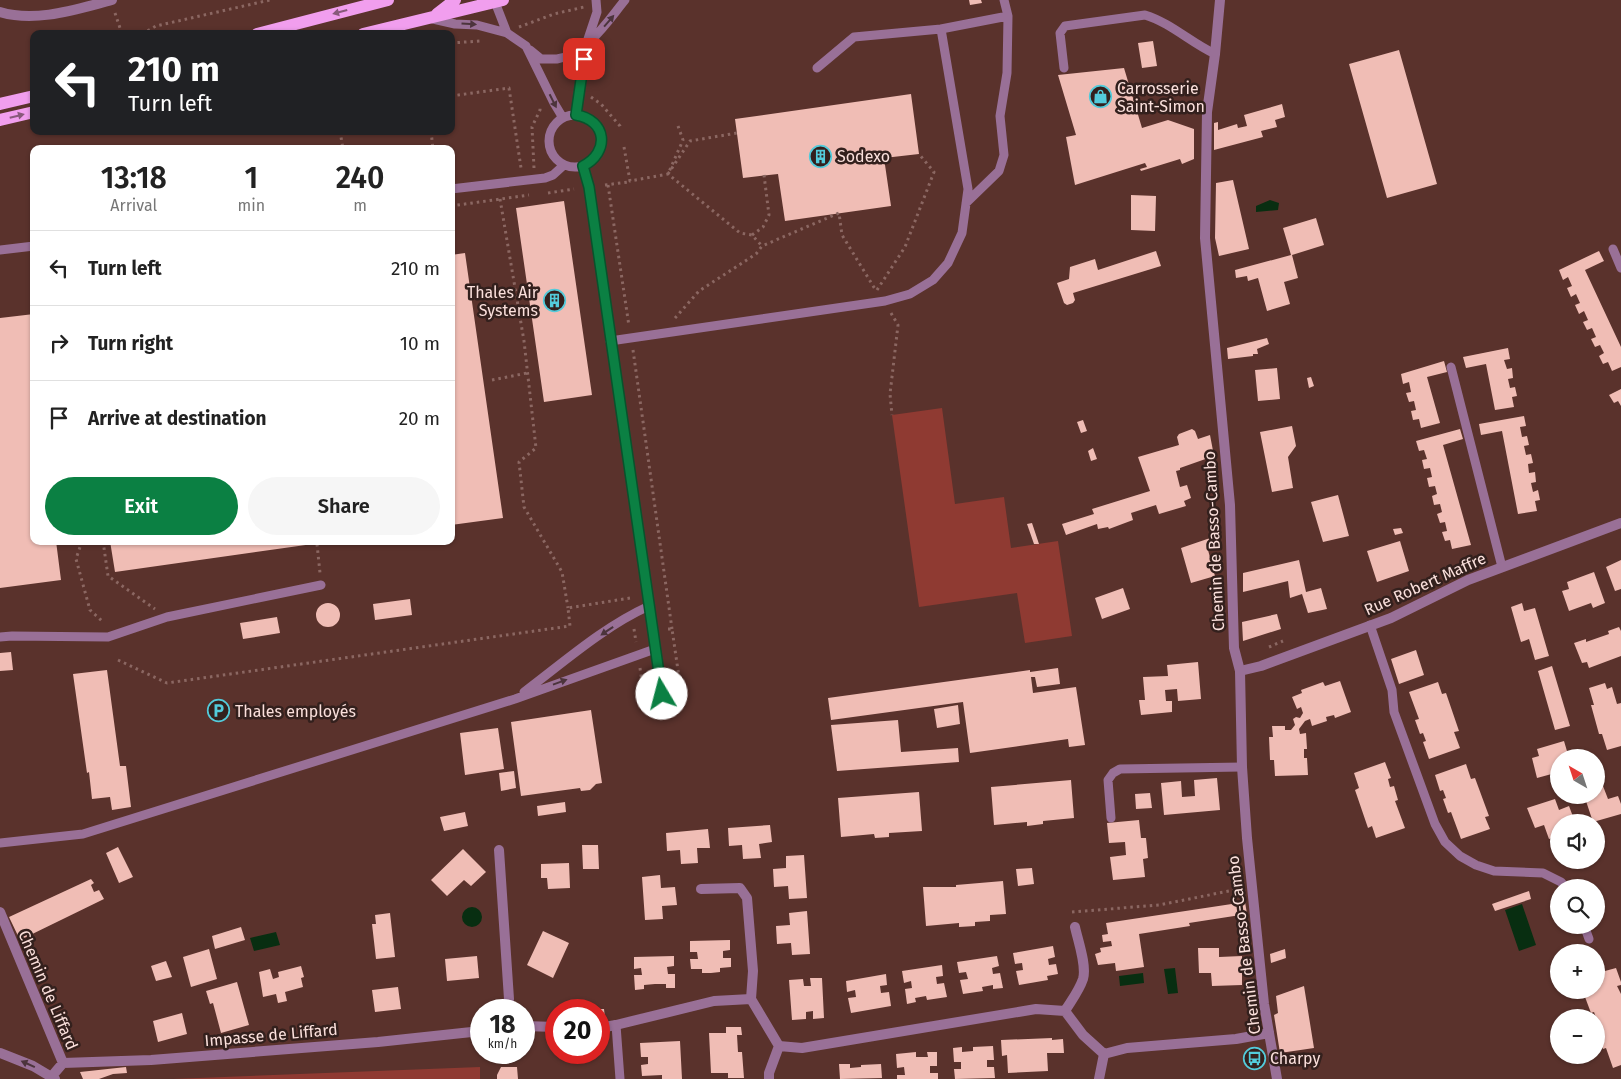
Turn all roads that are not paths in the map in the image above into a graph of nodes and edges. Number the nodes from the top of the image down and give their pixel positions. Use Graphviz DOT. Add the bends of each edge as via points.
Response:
graph roads {
  1 [pos="112,0"];
  2 [pos="388,0"];
  3 [pos="455,0"];
  4 [pos="498,0"];
  5 [pos="596,0"];
  6 [pos="624,0"];
  7 [pos="1004,0"];
  8 [pos="1220,0"];
  9 [pos="0,12"];
  10 [pos="1008,16"];
  11 [pos="431,18"];
  12 [pos="941,29"];
  13 [pos="272,30"];
  14 [pos="380,30"];
  15 [pos="507,33"];
  16 [pos="586,44"];
  17 [pos="526,46"];
  18 [pos="1215,54"];
  19 [pos="817,68"];
  20 [pos="1064,68"];
  21 [pos="30,97"];
  22 [pos="0,104"];
  23 [pos="30,113"];
  24 [pos="576,115"];
  25 [pos="563,118"];
  26 [pos="0,120"];
  27 [pos="564,165"];
  28 [pos="583,166"];
  29 [pos="455,190"];
  30 [pos="966,203"];
  31 [pos="30,246"];
  32 [pos="1614,249"];
  33 [pos="0,250"];
  34 [pos="1621,268"];
  35 [pos="610,341"];
  36 [pos="1452,367"];
  37 [pos="1621,523"];
  38 [pos="1502,567"];
  39 [pos="321,585"];
  40 [pos="649,606"];
  41 [pos="1370,625"];
  42 [pos="0,637"];
  43 [pos="655,649"];
  44 [pos="1240,671"];
  45 [pos="662,694"];
  46 [pos="515,699"];
  47 [pos="1242,767"];
  48 [pos="1111,818"];
  49 [pos="0,844"];
  50 [pos="499,850"];
  51 [pos="1555,879"];
  52 [pos="701,889"];
  53 [pos="0,912"];
  54 [pos="1075,927"];
  55 [pos="1587,934"];
  56 [pos="1589,938"];
  57 [pos="509,999"];
  58 [pos="751,999"];
  59 [pos="1065,1011"];
  60 [pos="616,1025"];
  61 [pos="610,1026"];
  62 [pos="470,1032"];
  63 [pos="1269,1033"];
  64 [pos="779,1046"];
  65 [pos="0,1053"];
  66 [pos="1104,1054"];
  67 [pos="63,1063"];
  68 [pos="53,1078"];
  69 [pos="620,1079"];
  70 [pos="770,1079"];
  71 [pos="1099,1079"];
  72 [pos="1277,1079"];
  1 -- 9 [label="street" via="42,15 12,16"];
  2 -- 13 [label="main road, one-way"];
  3 -- 11 [label="main road"];
  4 -- 11 [label="main road"];
  4 -- 15 [label="lane"];
  5 -- 16 [label="lane" via="597,12"];
  16 -- 6 [label="lane, one-way" via="612,18"];
  7 -- 10 [label="lane"];
  8 -- 18 [label="street, Chemin de Basso-Cambo"];
  10 -- 12 [label="lane"];
  10 -- 30 [label="lane" via="1007,73 1000,116 1004,155 999,171"];
  11 -- 14 [label="main road"];
  11 -- 15 [label="lane, one-way"];
  12 -- 19 [label="lane" via="854,36"];
  12 -- 30 [label="lane" via="968,189"];
  15 -- 17 [label="lane"];
  16 -- 17 [label="lane" via="558,59 541,59"];
  16 -- 24 [label="lane"];
  17 -- 25 [label="lane, one-way"];
  18 -- 20 [label="lane" via="1157,18 1145,15 1065,26 1060,33"];
  18 -- 44 [label="street, Chemin de Basso-Cambo" via="1207,112 1204,238 1230,505 1234,648"];
  21 -- 22 [label="main road"];
  26 -- 23 [label="main road, one-way"];
  24 -- 25 [label="lane"];
  24 -- 28 [label="lane" via="591,119 602,141 597,156"];
  25 -- 27 [label="lane" via="553,128 549,141 553,154"];
  27 -- 28 [label="lane" via="572,168"];
  27 -- 29 [label="lane" via="553,175 536,180"];
  28 -- 35 [label="lane" via="589,187"];
  30 -- 35 [label="lane" via="962,233 948,263 934,280 910,294 884,301"];
  31 -- 33 [label="lane"];
  32 -- 34 [label="lane"];
  35 -- 40 [label="lane"];
  36 -- 38 [label="lane"];
  37 -- 38 [label="street, Rue Robert Maffre"];
  38 -- 41 [label="street, Rue Robert Maffre"];
  39 -- 42 [label="lane" via="167,617 108,637"];
  40 -- 43 [label="lane"];
  40 -- 46 [label="lane, one-way" via="595,639"];
  41 -- 44 [label="street, Rue Robert Maffre"];
  41 -- 51 [label="lane" via="1392,690 1394,712 1435,824 1445,842 1476,865 1494,871 1543,873"];
  43 -- 45 [label="lane"];
  46 -- 43 [label="lane, one-way"];
  44 -- 47 [label="street, Chemin de Basso-Cambo"];
  46 -- 49 [label="lane" via="83,834"];
  47 -- 48 [label="lane" via="1120,769 1108,780"];
  47 -- 63 [label="street, Chemin de Basso-Cambo"];
  50 -- 57 [label="street"];
  52 -- 58 [label="street" via="740,888 747,898 753,971"];
  53 -- 67 [label="street, Chemin de Liffard"];
  54 -- 59 [label="street" via="1084,977"];
  55 -- 56 [label="lane"];
  58 -- 60 [label="street" via="714,1001"];
  58 -- 64 [label="street"];
  59 -- 64 [label="street" via="1036,1009 802,1048"];
  59 -- 66 [label="street" via="1083,1035"];
  60 -- 61 [label="street"];
  60 -- 69 [label="lane"];
  62 -- 67 [label="street, Impasse de Liffard" via="181,1057"];
  63 -- 66 [label="street" via="1236,1040 1127,1048"];
  63 -- 72 [label="street, Chemin de Basso-Cambo"];
  64 -- 70 [label="street" via="769,1073"];
  68 -- 65 [label="street, Chemin de Liffard, one-way"];
  66 -- 71 [label="street"];
  67 -- 68 [label="street, Chemin de Liffard"];
}
